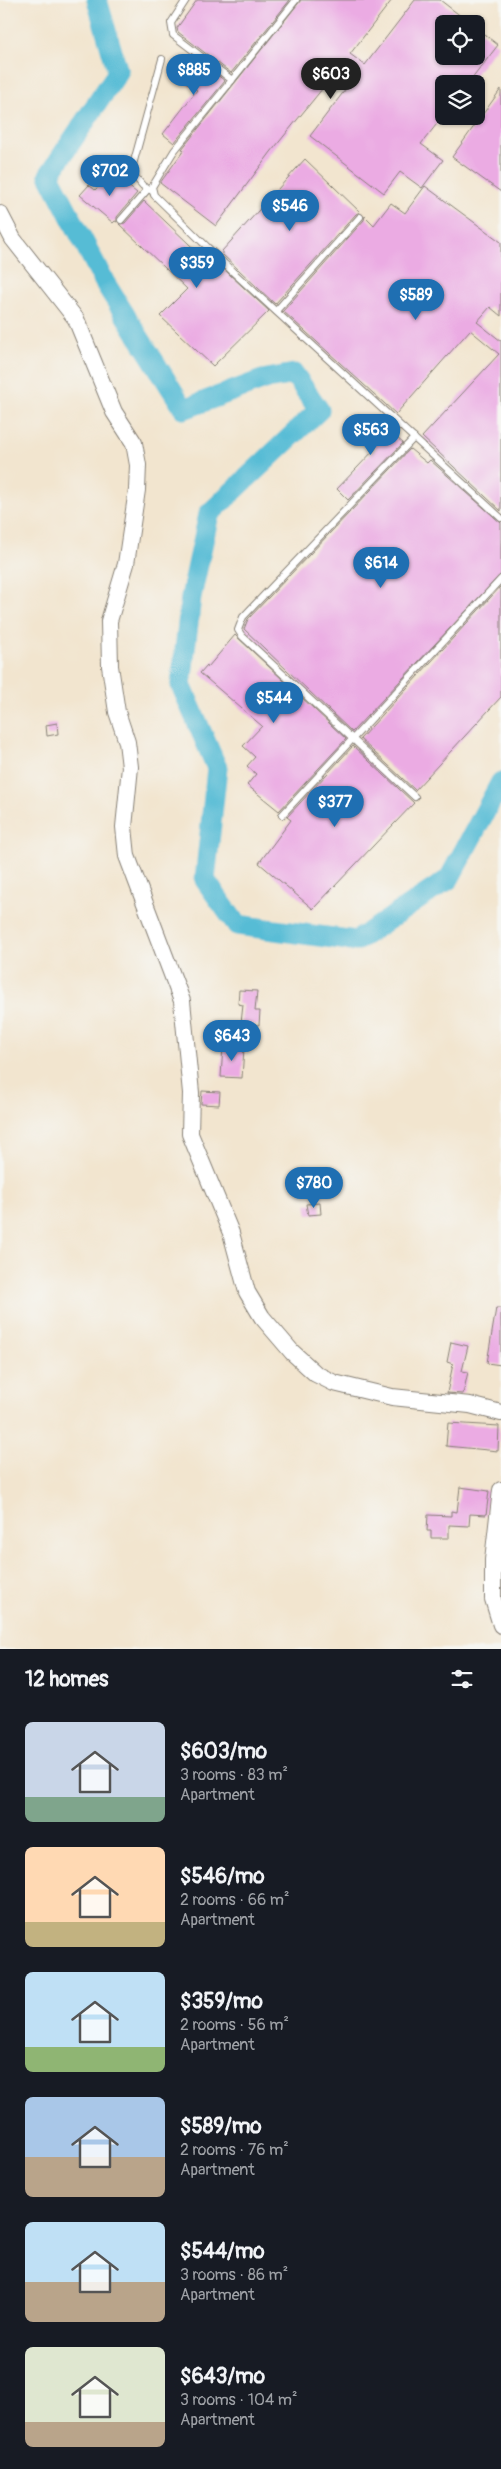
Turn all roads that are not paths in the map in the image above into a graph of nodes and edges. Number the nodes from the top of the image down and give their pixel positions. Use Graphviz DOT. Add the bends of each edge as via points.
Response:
graph roads {
  1 [pos="186,0"];
  2 [pos="296,0"];
  3 [pos="162,59"];
  4 [pos="232,80"];
  5 [pos="150,190"];
  6 [pos="0,214"];
  7 [pos="360,218"];
  8 [pos="121,220"];
  9 [pos="276,311"];
  10 [pos="414,438"];
  11 [pos="501,518"];
  12 [pos="501,579"];
  13 [pos="353,741"];
  14 [pos="415,797"];
  15 [pos="282,815"];
  16 [pos="501,1413"];
  17 [pos="501,1490"];
  18 [pos="501,1624"];
  1 -- 4 [label="lane" via="171,23 174,35"];
  2 -- 4 [label="lane"];
  3 -- 5 [label="lane" via="131,172"];
  4 -- 5 [label="lane" via="174,151"];
  5 -- 8 [label="lane"];
  5 -- 9 [label="lane"];
  6 -- 16 [label="street" via="13,239 76,319 114,412 134,443 138,465 135,500 126,564 109,621 110,666 130,767 124,827 127,856 182,1001 191,1093 190,1134 231,1233 247,1292 262,1317 292,1352 316,1374 334,1383 384,1396 470,1405"];
  7 -- 9 [label="lane"];
  9 -- 10 [label="lane"];
  10 -- 11 [label="lane"];
  10 -- 13 [label="lane" via="243,617 239,626 242,636"];
  12 -- 13 [label="lane"];
  13 -- 14 [label="lane"];
  13 -- 15 [label="lane"];
  17 -- 18 [label="street" via="493,1600"];
}
